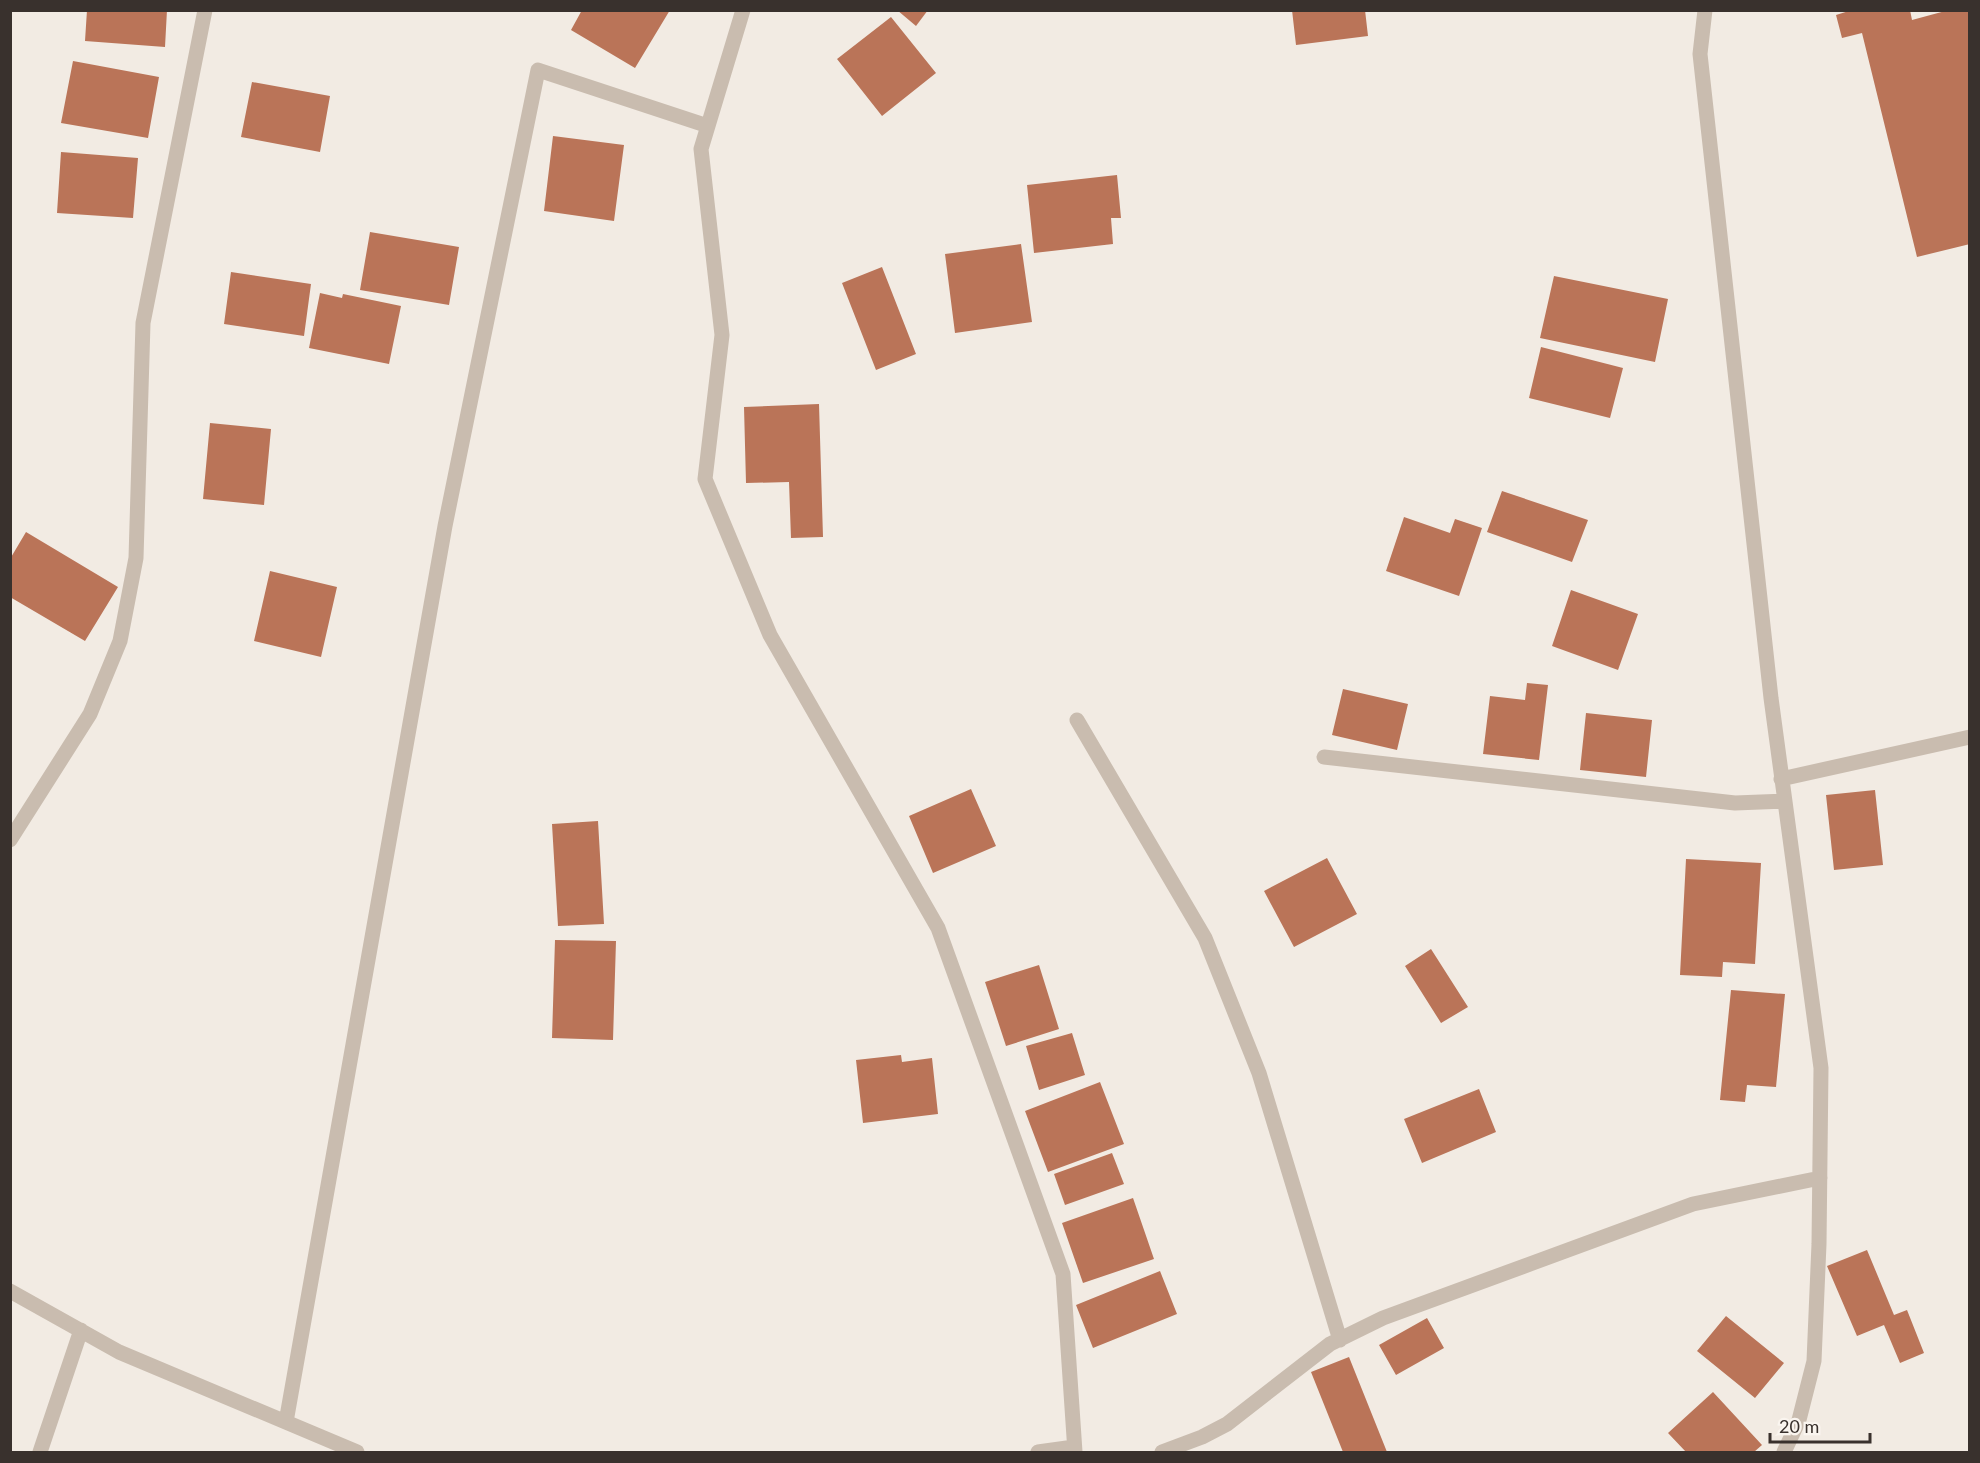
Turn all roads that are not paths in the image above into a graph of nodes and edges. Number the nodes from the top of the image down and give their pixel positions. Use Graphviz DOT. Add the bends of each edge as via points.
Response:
graph roads {
  1 [pos="205,10"];
  2 [pos="743,10"];
  3 [pos="1705,10"];
  4 [pos="708,126"];
  5 [pos="1077,720"];
  6 [pos="1970,737"];
  7 [pos="1324,757"];
  8 [pos="1782,779"];
  9 [pos="1785,801"];
  10 [pos="10,840"];
  11 [pos="1820,1178"];
  12 [pos="10,1291"];
  13 [pos="81,1330"];
  14 [pos="1340,1340"];
  15 [pos="286,1422"];
  16 [pos="1074,1450"];
  17 [pos="40,1452"];
  18 [pos="357,1452"];
  19 [pos="1038,1452"];
  20 [pos="1162,1452"];
  21 [pos="1784,1452"];
  1 -- 10 [label="street" via="142,324 136,558 120,641 90,714"];
  2 -- 4 [label="street"];
  3 -- 8 [label="street" via="1700,54"];
  4 -- 15 [label="street" via="538,70 445,526"];
  4 -- 16 [label="street" via="701,149 722,335 705,479 770,635 938,928 1063,1274"];
  5 -- 14 [label="street" via="1205,938 1259,1073"];
  6 -- 8 [label="street"];
  7 -- 9 [label="street" via="1735,803"];
  8 -- 9 [label="street"];
  9 -- 11 [label="street" via="1821,1068"];
  11 -- 14 [label="street" via="1693,1204 1383,1318"];
  11 -- 21 [label="street" via="1814,1361 1799,1420"];
  12 -- 13 [label="street"];
  13 -- 15 [label="street" via="119,1352"];
  13 -- 17 [label="street"];
  14 -- 20 [label="street" via="1227,1424"];
  15 -- 18 [label="street"];
  16 -- 19 [label="street"];
}
